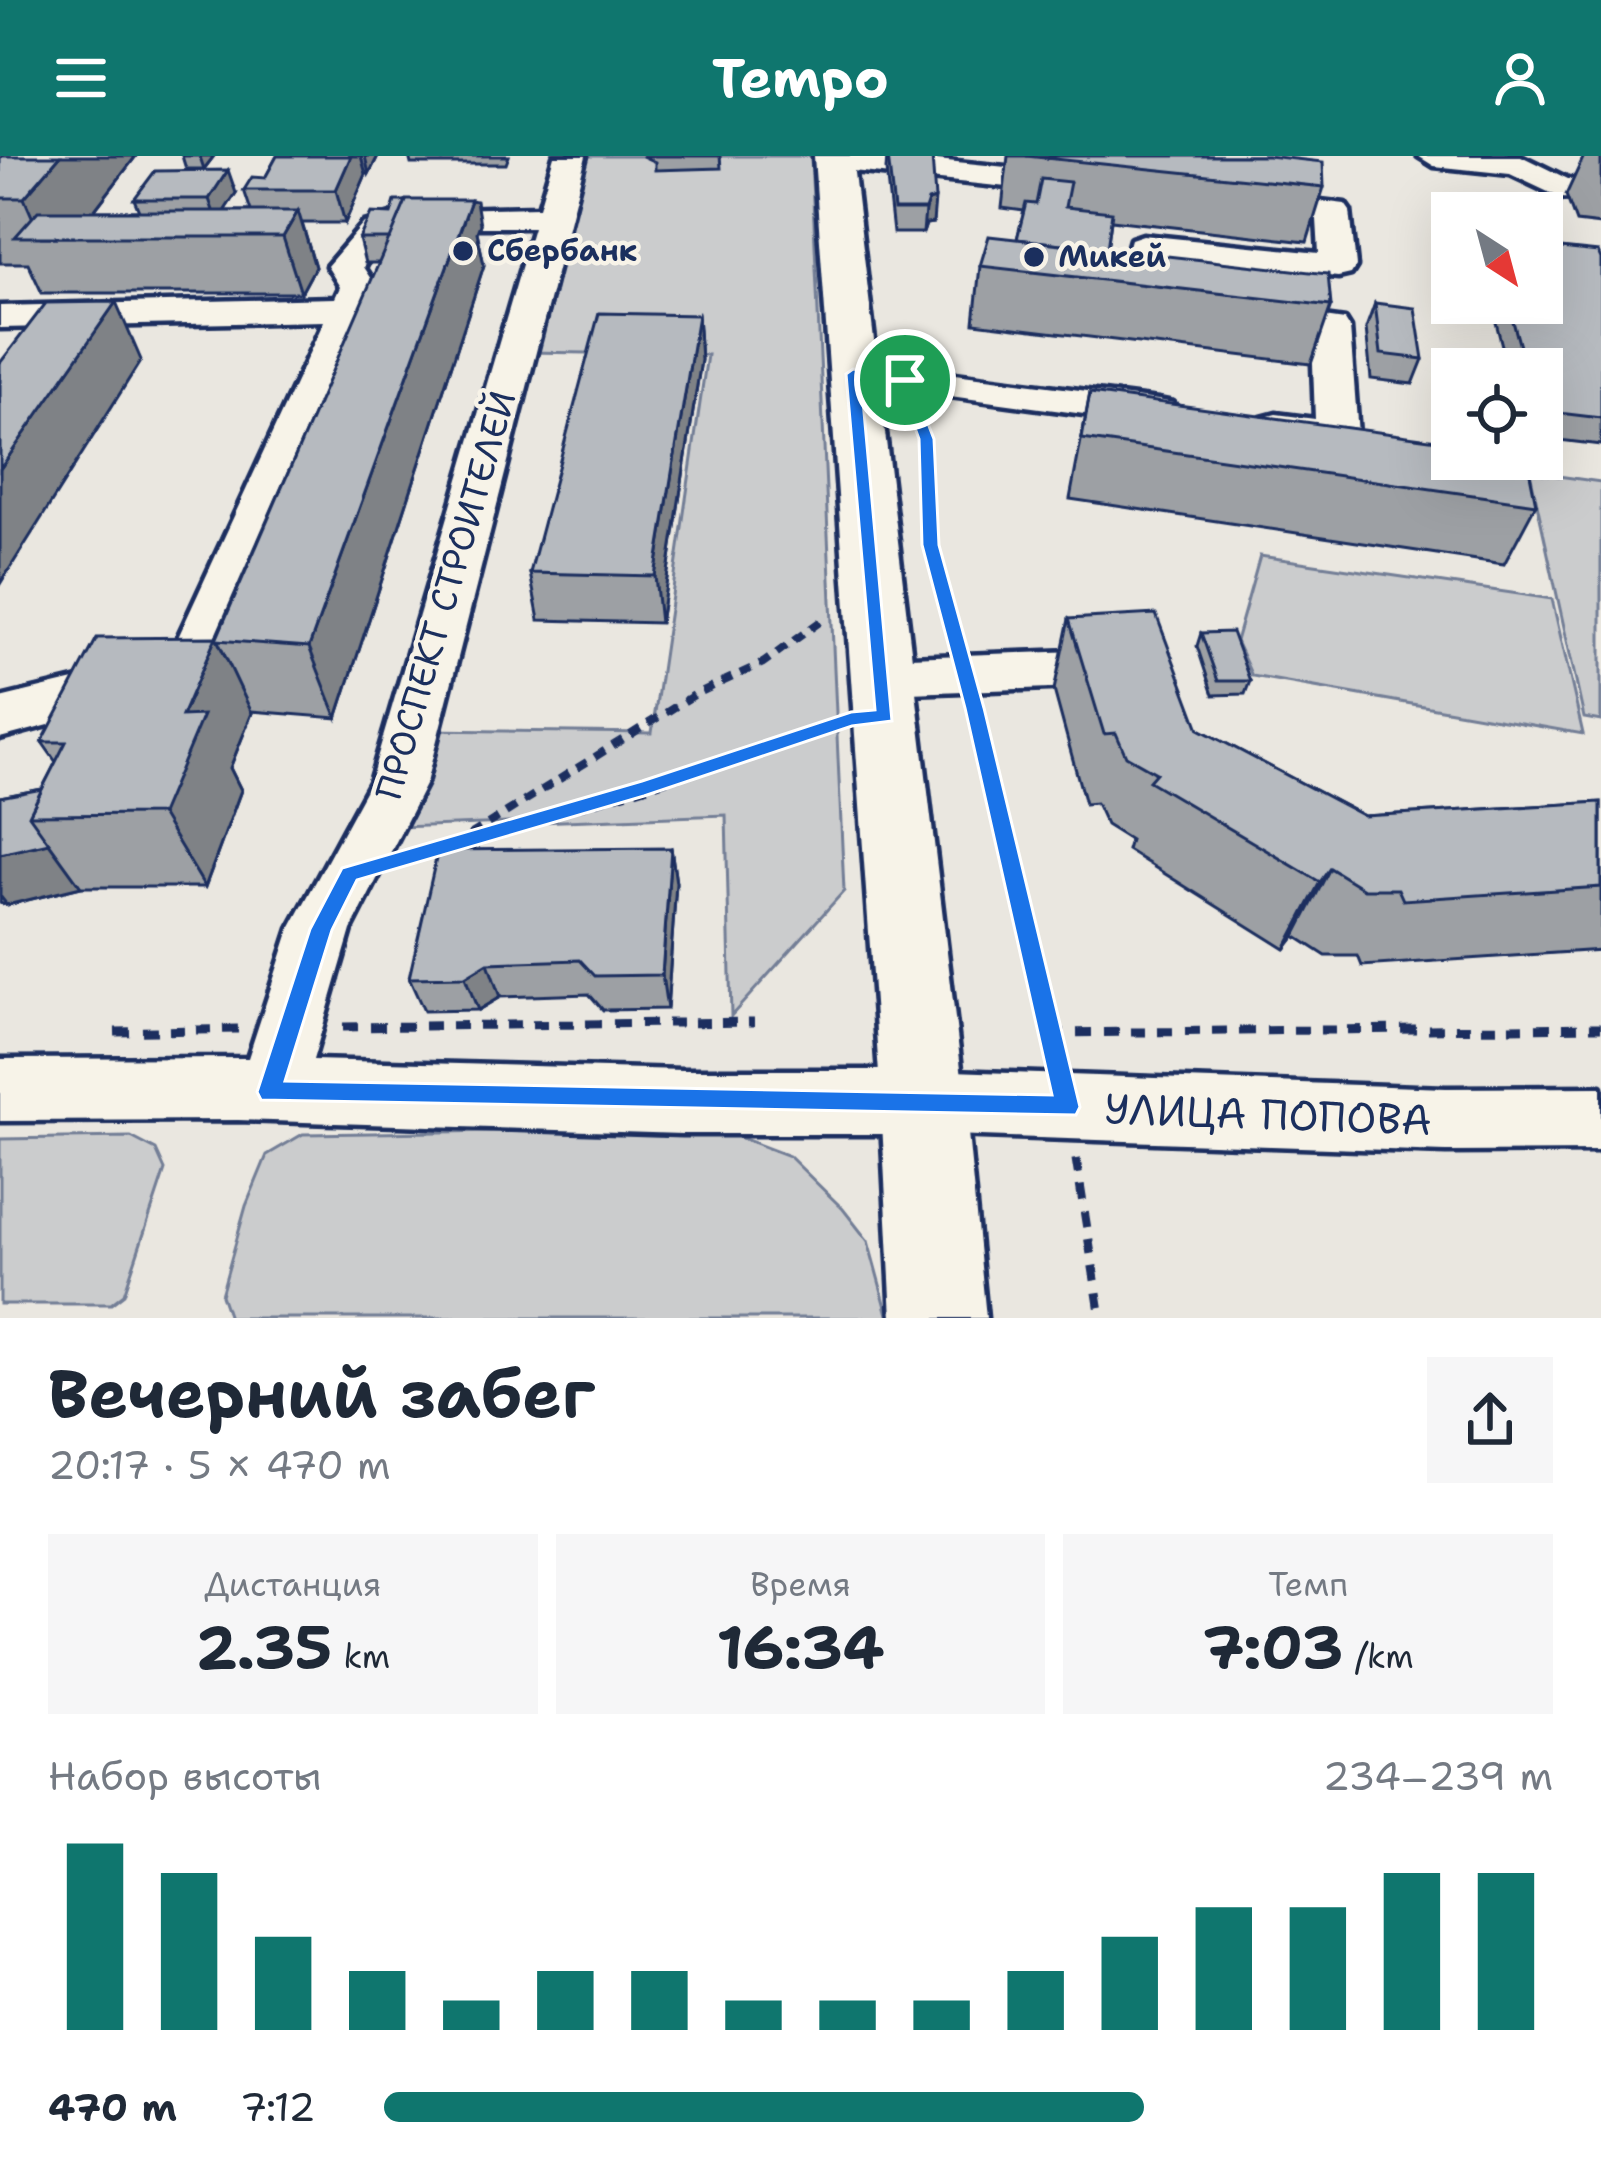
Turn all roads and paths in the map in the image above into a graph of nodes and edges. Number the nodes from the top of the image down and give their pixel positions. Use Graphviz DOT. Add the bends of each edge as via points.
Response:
graph roads {
  1 [pos="570,156"];
  2 [pos="1434,156"];
  3 [pos="833,157"];
  4 [pos="1100,187"];
  5 [pos="1601,191"];
  6 [pos="1217,199"];
  7 [pos="554,217"];
  8 [pos="320,242"];
  9 [pos="366,242"];
  10 [pos="348,309"];
  11 [pos="52,316"];
  12 [pos="0,317"];
  13 [pos="26,352"];
  14 [pos="879,377"];
  15 [pos="1201,418"];
  16 [pos="1246,423"];
  17 [pos="829,615"];
  18 [pos="970,690"];
  19 [pos="884,696"];
  20 [pos="1165,708"];
  21 [pos="0,718"];
  22 [pos="461,842"];
  23 [pos="350,874"];
  24 [pos="754,1022"];
  25 [pos="287,1027"];
  26 [pos="1601,1027"];
  27 [pos="96,1033"];
  28 [pos="1050,1034"];
  29 [pos="0,1090"];
  30 [pos="270,1092"];
  31 [pos="923,1102"];
  32 [pos="1067,1107"];
  33 [pos="1601,1119"];
  34 [pos="939,1318"];
  35 [pos="1101,1318"];
  1 -- 7 [label="street, ПРОСПЕКТ СТРОИТЕЛЕЙ"];
  2 -- 5 [label="street" via="1518,165 1561,188"];
  3 -- 4 [label="street"];
  3 -- 14 [label="main road"];
  6 -- 16 [label="street" via="1334,211 1338,266 1143,246 1132,302 1331,328 1337,435"];
  7 -- 9 [label="street" via="419,217 376,230"];
  7 -- 23 [label="street, ПРОСПЕКТ СТРОИТЕЛЕЙ" via="398,783"];
  8 -- 9 [label="street"];
  9 -- 10 [label="street" via="345,266 358,287"];
  10 -- 11 [label="street"];
  10 -- 21 [label="street" via="189,670"];
  11 -- 12 [label="street"];
  11 -- 13 [label="street"];
  14 -- 15 [label="street"];
  14 -- 18 [label="path" via="927,439 931,545"];
  14 -- 19 [label="main road"];
  17 -- 22 [label="path" via="763,663 694,695"];
  18 -- 19 [label="street"];
  18 -- 19 [label="path"];
  18 -- 20 [label="street" via="1144,667"];
  18 -- 28 [label="path"];
  19 -- 22 [label="path" via="851,719"];
  19 -- 31 [label="main road"];
  22 -- 23 [label="path"];
  23 -- 25 [label="street, ПРОСПЕКТ СТРОИТЕЛЕЙ"];
  24 -- 25 [label="path"];
  25 -- 27 [label="path"];
  25 -- 30 [label="street, ПРОСПЕКТ СТРОИТЕЛЕЙ"];
  26 -- 28 [label="path"];
  28 -- 32 [label="path"];
  29 -- 30 [label="street, УЛИЦА ПОПОВА"];
  30 -- 31 [label="street, УЛИЦА ПОПОВА"];
  31 -- 32 [label="street, УЛИЦА ПОПОВА"];
  31 -- 34 [label="main road"];
  32 -- 33 [label="street, УЛИЦА ПОПОВА"];
  32 -- 35 [label="path"];
}
